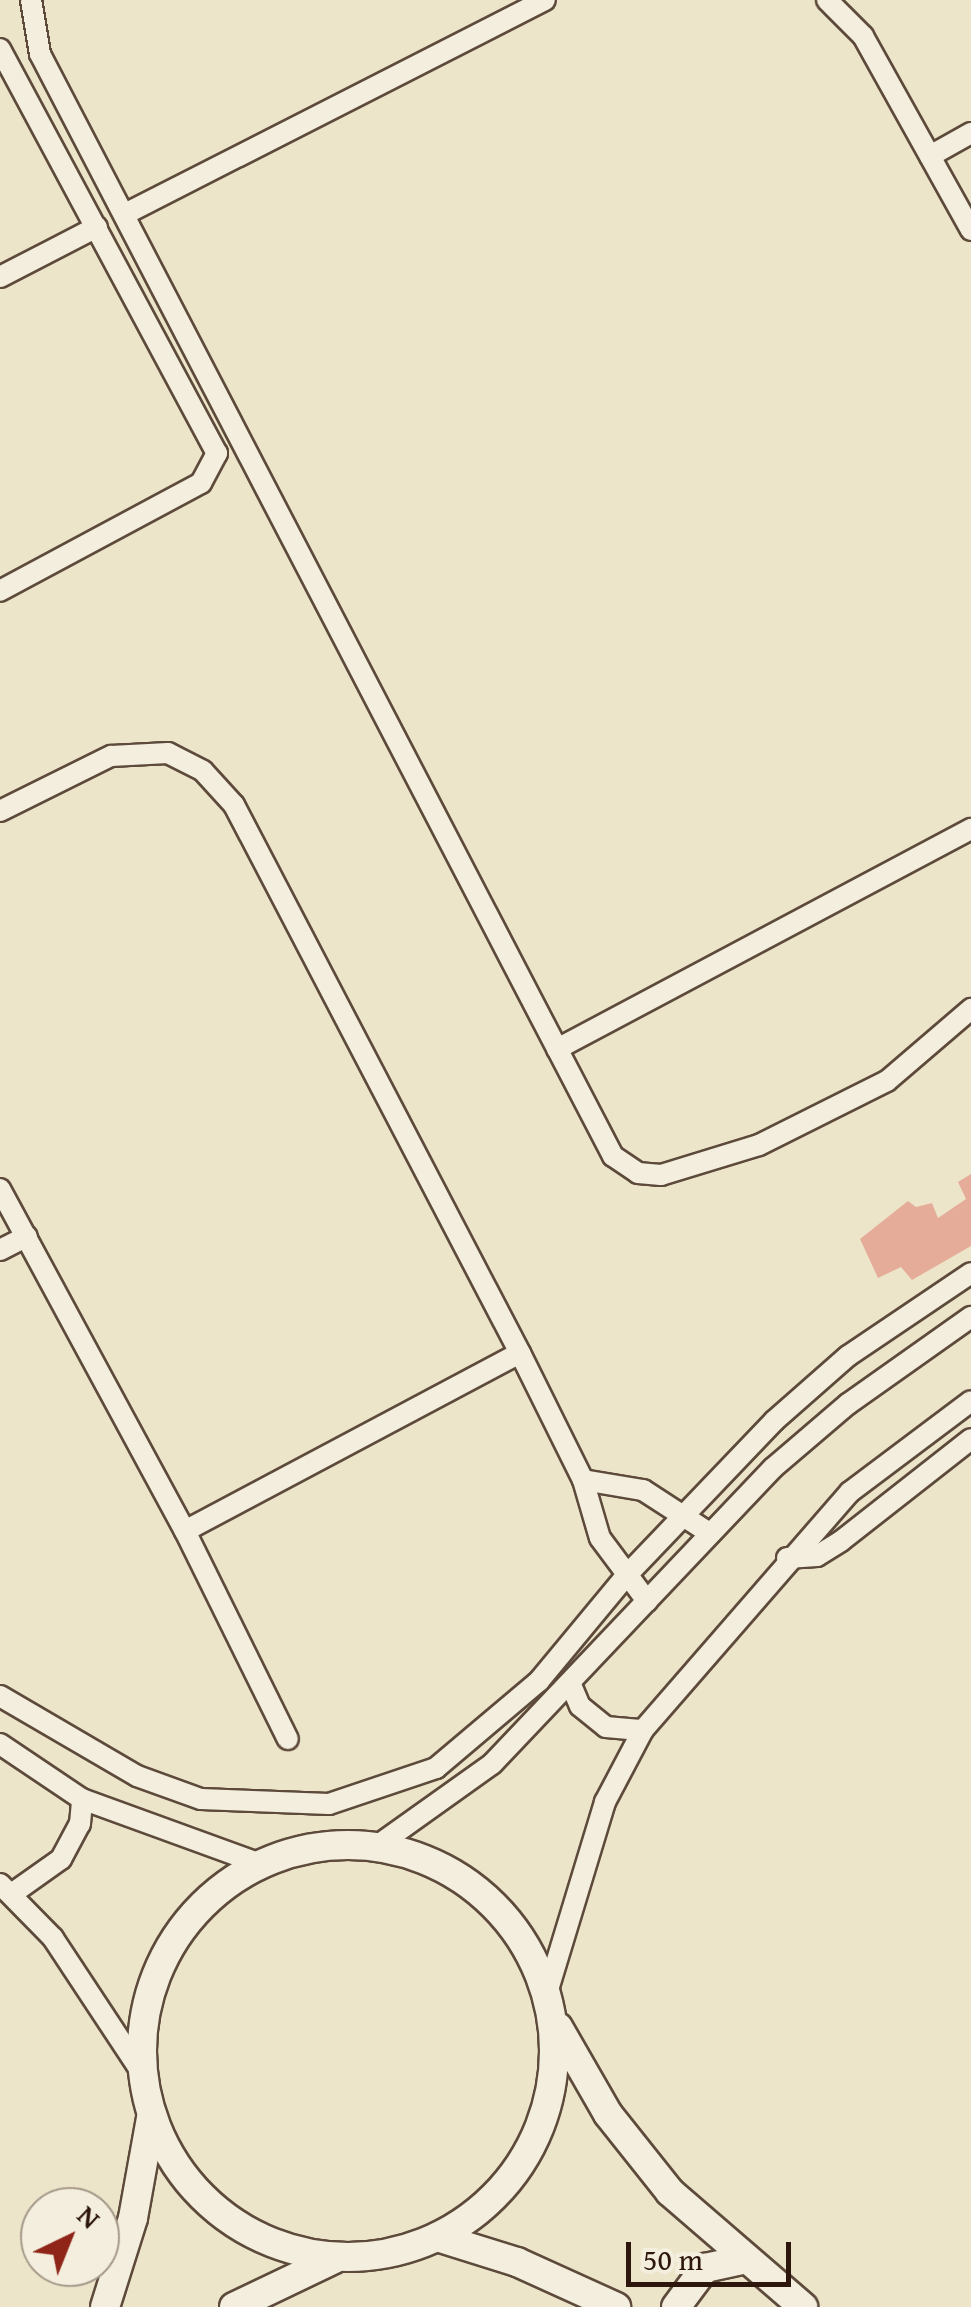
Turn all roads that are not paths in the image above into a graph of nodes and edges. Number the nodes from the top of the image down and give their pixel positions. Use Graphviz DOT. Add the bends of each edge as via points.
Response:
graph roads {
  1 [pos="31,0"];
  2 [pos="546,0"];
  3 [pos="827,0"];
  4 [pos="0,49"];
  5 [pos="971,133"];
  6 [pos="930,156"];
  7 [pos="125,214"];
  8 [pos="97,227"];
  9 [pos="971,230"];
  10 [pos="0,277"];
  11 [pos="0,591"];
  12 [pos="0,812"];
  13 [pos="971,830"];
  14 [pos="971,1009"];
  15 [pos="557,1048"];
  16 [pos="0,1189"];
  17 [pos="27,1236"];
  18 [pos="0,1250"];
  19 [pos="971,1273"];
  20 [pos="971,1317"];
  21 [pos="520,1353"];
  22 [pos="971,1401"];
  23 [pos="971,1439"];
  24 [pos="583,1480"];
  25 [pos="684,1513"];
  26 [pos="185,1531"];
  27 [pos="708,1532"];
  28 [pos="787,1558"];
  29 [pos="625,1577"];
  30 [pos="647,1601"];
  31 [pos="571,1685"];
  32 [pos="0,1696"];
  33 [pos="643,1730"];
  34 [pos="288,1739"];
  35 [pos="0,1744"];
  36 [pos="82,1799"];
  37 [pos="378,1846"];
  38 [pos="258,1864"];
  39 [pos="6,1888"];
  40 [pos="547,1993"];
  41 [pos="558,2027"];
  42 [pos="140,2070"];
  43 [pos="150,2118"];
  44 [pos="440,2238"];
  45 [pos="334,2259"];
  46 [pos="743,2260"];
  47 [pos="105,2307"];
  48 [pos="234,2307"];
  49 [pos="616,2307"];
  50 [pos="676,2307"];
  51 [pos="804,2307"];
  1 -- 7 [label="street" via="40,54"];
  2 -- 7 [label="street"];
  3 -- 6 [label="street" via="863,36"];
  4 -- 8 [label="street"];
  5 -- 6 [label="street"];
  6 -- 9 [label="street"];
  7 -- 15 [label="street"];
  8 -- 10 [label="street"];
  8 -- 11 [label="street" via="213,442 216,466 201,484"];
  12 -- 21 [label="street" via="112,756 168,753 203,772 234,806"];
  13 -- 15 [label="street"];
  14 -- 15 [label="street" via="887,1082 825,1116 661,1176 638,1173 613,1156"];
  16 -- 17 [label="street"];
  17 -- 18 [label="street"];
  17 -- 26 [label="street"];
  19 -- 25 [label="street" via="848,1356"];
  20 -- 27 [label="street" via="848,1404"];
  21 -- 24 [label="street"];
  21 -- 26 [label="street"];
  22 -- 28 [label="street" via="850,1492"];
  23 -- 28 [label="street" via="841,1541 817,1556"];
  24 -- 25 [label="street" via="643,1490"];
  24 -- 29 [label="street" via="600,1538"];
  25 -- 27 [label="street"];
  25 -- 29 [label="street"];
  26 -- 34 [label="street"];
  27 -- 30 [label="street"];
  28 -- 33 [label="street"];
  29 -- 30 [label="street"];
  29 -- 32 [label="street" via="539,1681 471,1744 420,1774 328,1804 200,1799 137,1776"];
  30 -- 31 [label="street"];
  31 -- 33 [label="street" via="580,1706 606,1727"];
  31 -- 37 [label="street" via="492,1764"];
  33 -- 40 [label="street" via="605,1802"];
  35 -- 36 [label="street"];
  36 -- 38 [label="street"];
  36 -- 39 [label="street" via="80,1824 61,1859"];
  37 -- 38 [label="street" via="316,1846"];
  37 -- 40 [label="street" via="452,1872 510,1923"];
  38 -- 42 [label="street" via="206,1899 166,1948 144,2007"];
  39 -- 42 [label="street" via="88,1986"];
  40 -- 41 [label="street"];
  41 -- 44 [label="street" via="551,2098 528,2155 490,2204"];
  41 -- 46 [label="street" via="637,2154"];
  42 -- 43 [label="street"];
  43 -- 45 [label="street" via="192,2188 256,2238"];
  43 -- 47 [label="street" via="133,2218"];
  44 -- 45 [label="street" via="388,2256"];
  44 -- 49 [label="street" via="517,2262"];
  45 -- 48 [label="street"];
  46 -- 50 [label="street" via="705,2268"];
  46 -- 51 [label="street"];
}
